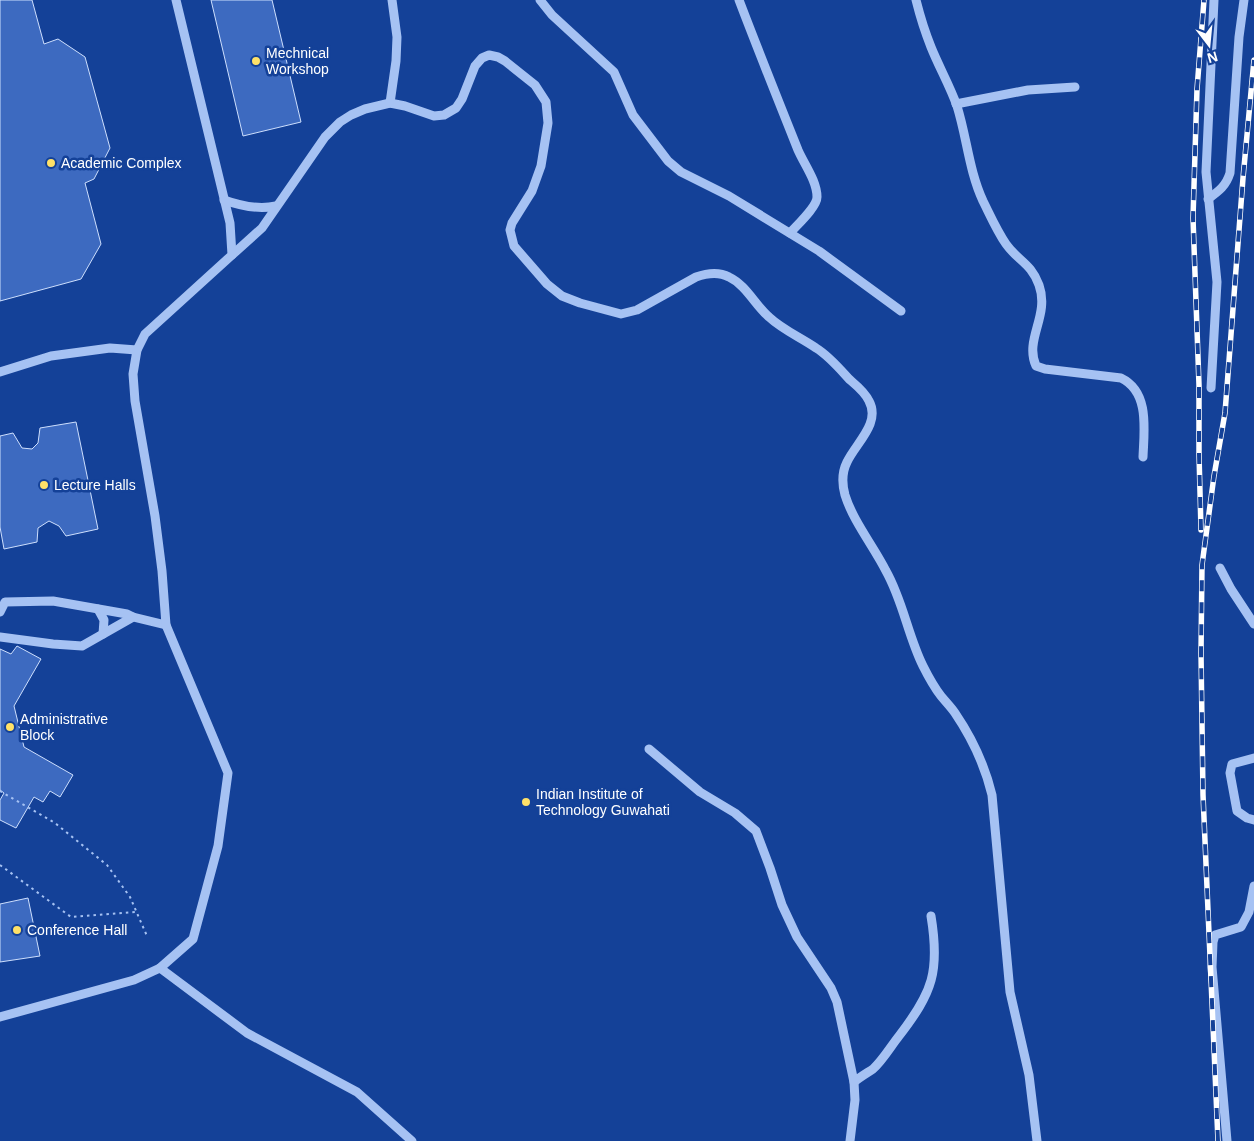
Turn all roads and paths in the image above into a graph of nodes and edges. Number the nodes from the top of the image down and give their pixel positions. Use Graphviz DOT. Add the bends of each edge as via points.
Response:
graph roads {
  1 [pos="176,0"];
  2 [pos="392,0"];
  3 [pos="540,0"];
  4 [pos="740,0"];
  5 [pos="916,0"];
  6 [pos="1214,0"];
  7 [pos="1244,0"];
  8 [pos="1075,87"];
  9 [pos="390,103"];
  10 [pos="956,104"];
  11 [pos="1208,199"];
  12 [pos="224,200"];
  13 [pos="276,206"];
  14 [pos="790,233"];
  15 [pos="232,255"];
  16 [pos="901,311"];
  17 [pos="136,350"];
  18 [pos="0,372"];
  19 [pos="1211,388"];
  20 [pos="1143,457"];
  21 [pos="1220,568"];
  22 [pos="98,608"];
  23 [pos="0,612"];
  24 [pos="132,617"];
  25 [pos="1254,624"];
  26 [pos="166,625"];
  27 [pos="103,634"];
  28 [pos="0,637"];
  29 [pos="649,749"];
  30 [pos="1254,758"];
  31 [pos="0,791"];
  32 [pos="1254,820"];
  33 [pos="0,865"];
  34 [pos="1254,886"];
  35 [pos="136,912"];
  36 [pos="931,916"];
  37 [pos="147,936"];
  38 [pos="160,968"];
  39 [pos="0,1017"];
  40 [pos="854,1082"];
  41 [pos="412,1141"];
  42 [pos="850,1141"];
  43 [pos="1037,1141"];
  44 [pos="1227,1141"];
  1 -- 12 [label="street"];
  2 -- 9 [label="street" via="397,37"];
  3 -- 14 [label="street" via="614,72 633,115 668,161 681,172"];
  4 -- 14 [label="street" via="817,198"];
  5 -- 10 [label="street"];
  6 -- 11 [label="street" via="1206,172"];
  7 -- 11 [label="street" via="1230,173 1222,190"];
  8 -- 10 [label="street" via="1028,90"];
  9 -- 13 [label="street" via="351,114 332,129"];
  9 -- 43 [label="street" via="434,116 444,115 456,108 462,99 475,66 482,58 490,55 505,61 535,85 548,111 545,145 536,181 510,230 514,246 546,284 580,304 621,314 637,310 696,277 707,273 724,275 732,278 766,316 827,357 867,397 873,410 872,418 847,462 843,483 851,510 895,589 922,664 965,730 988,777 1010,992 1029,1075"];
  10 -- 20 [label="street" via="971,172 983,200 1006,244 1027,264 1040,287 1042,314 1032,346 1036,366 1130,382 1145,414"];
  11 -- 19 [label="street" via="1217,282"];
  12 -- 13 [label="street" via="257,208"];
  12 -- 15 [label="street" via="230,223"];
  13 -- 15 [label="street" via="262,228"];
  14 -- 16 [label="street" via="839,264"];
  15 -- 17 [label="street" via="158,321"];
  17 -- 18 [label="street" via="110,348 51,356"];
  17 -- 26 [label="street" via="133,374 135,401 155,516"];
  21 -- 25 [label="street"];
  22 -- 23 [label="street" via="53,601 5,602"];
  22 -- 24 [label="street"];
  22 -- 27 [label="street" via="104,620"];
  24 -- 26 [label="street"];
  24 -- 27 [label="street"];
  26 -- 38 [label="street" via="228,772 218,846 193,939"];
  27 -- 28 [label="street" via="82,646"];
  29 -- 40 [label="street" via="700,792 735,813 756,831 797,937 832,988"];
  30 -- 32 [label="street" via="1232,764 1230,773 1237,811"];
  31 -- 35 [label="path" via="55,823 107,865 130,897"];
  33 -- 35 [label="path" via="71,918"];
  34 -- 44 [label="street" via="1249,912 1241,928 1215,935 1213,942 1212,967"];
  35 -- 37 [label="path"];
  36 -- 40 [label="street" via="935,940 930,988 919,1010 874,1068"];
  38 -- 39 [label="street" via="134,980"];
  38 -- 41 [label="street" via="247,1033 357,1092"];
  40 -- 42 [label="street"];
}
